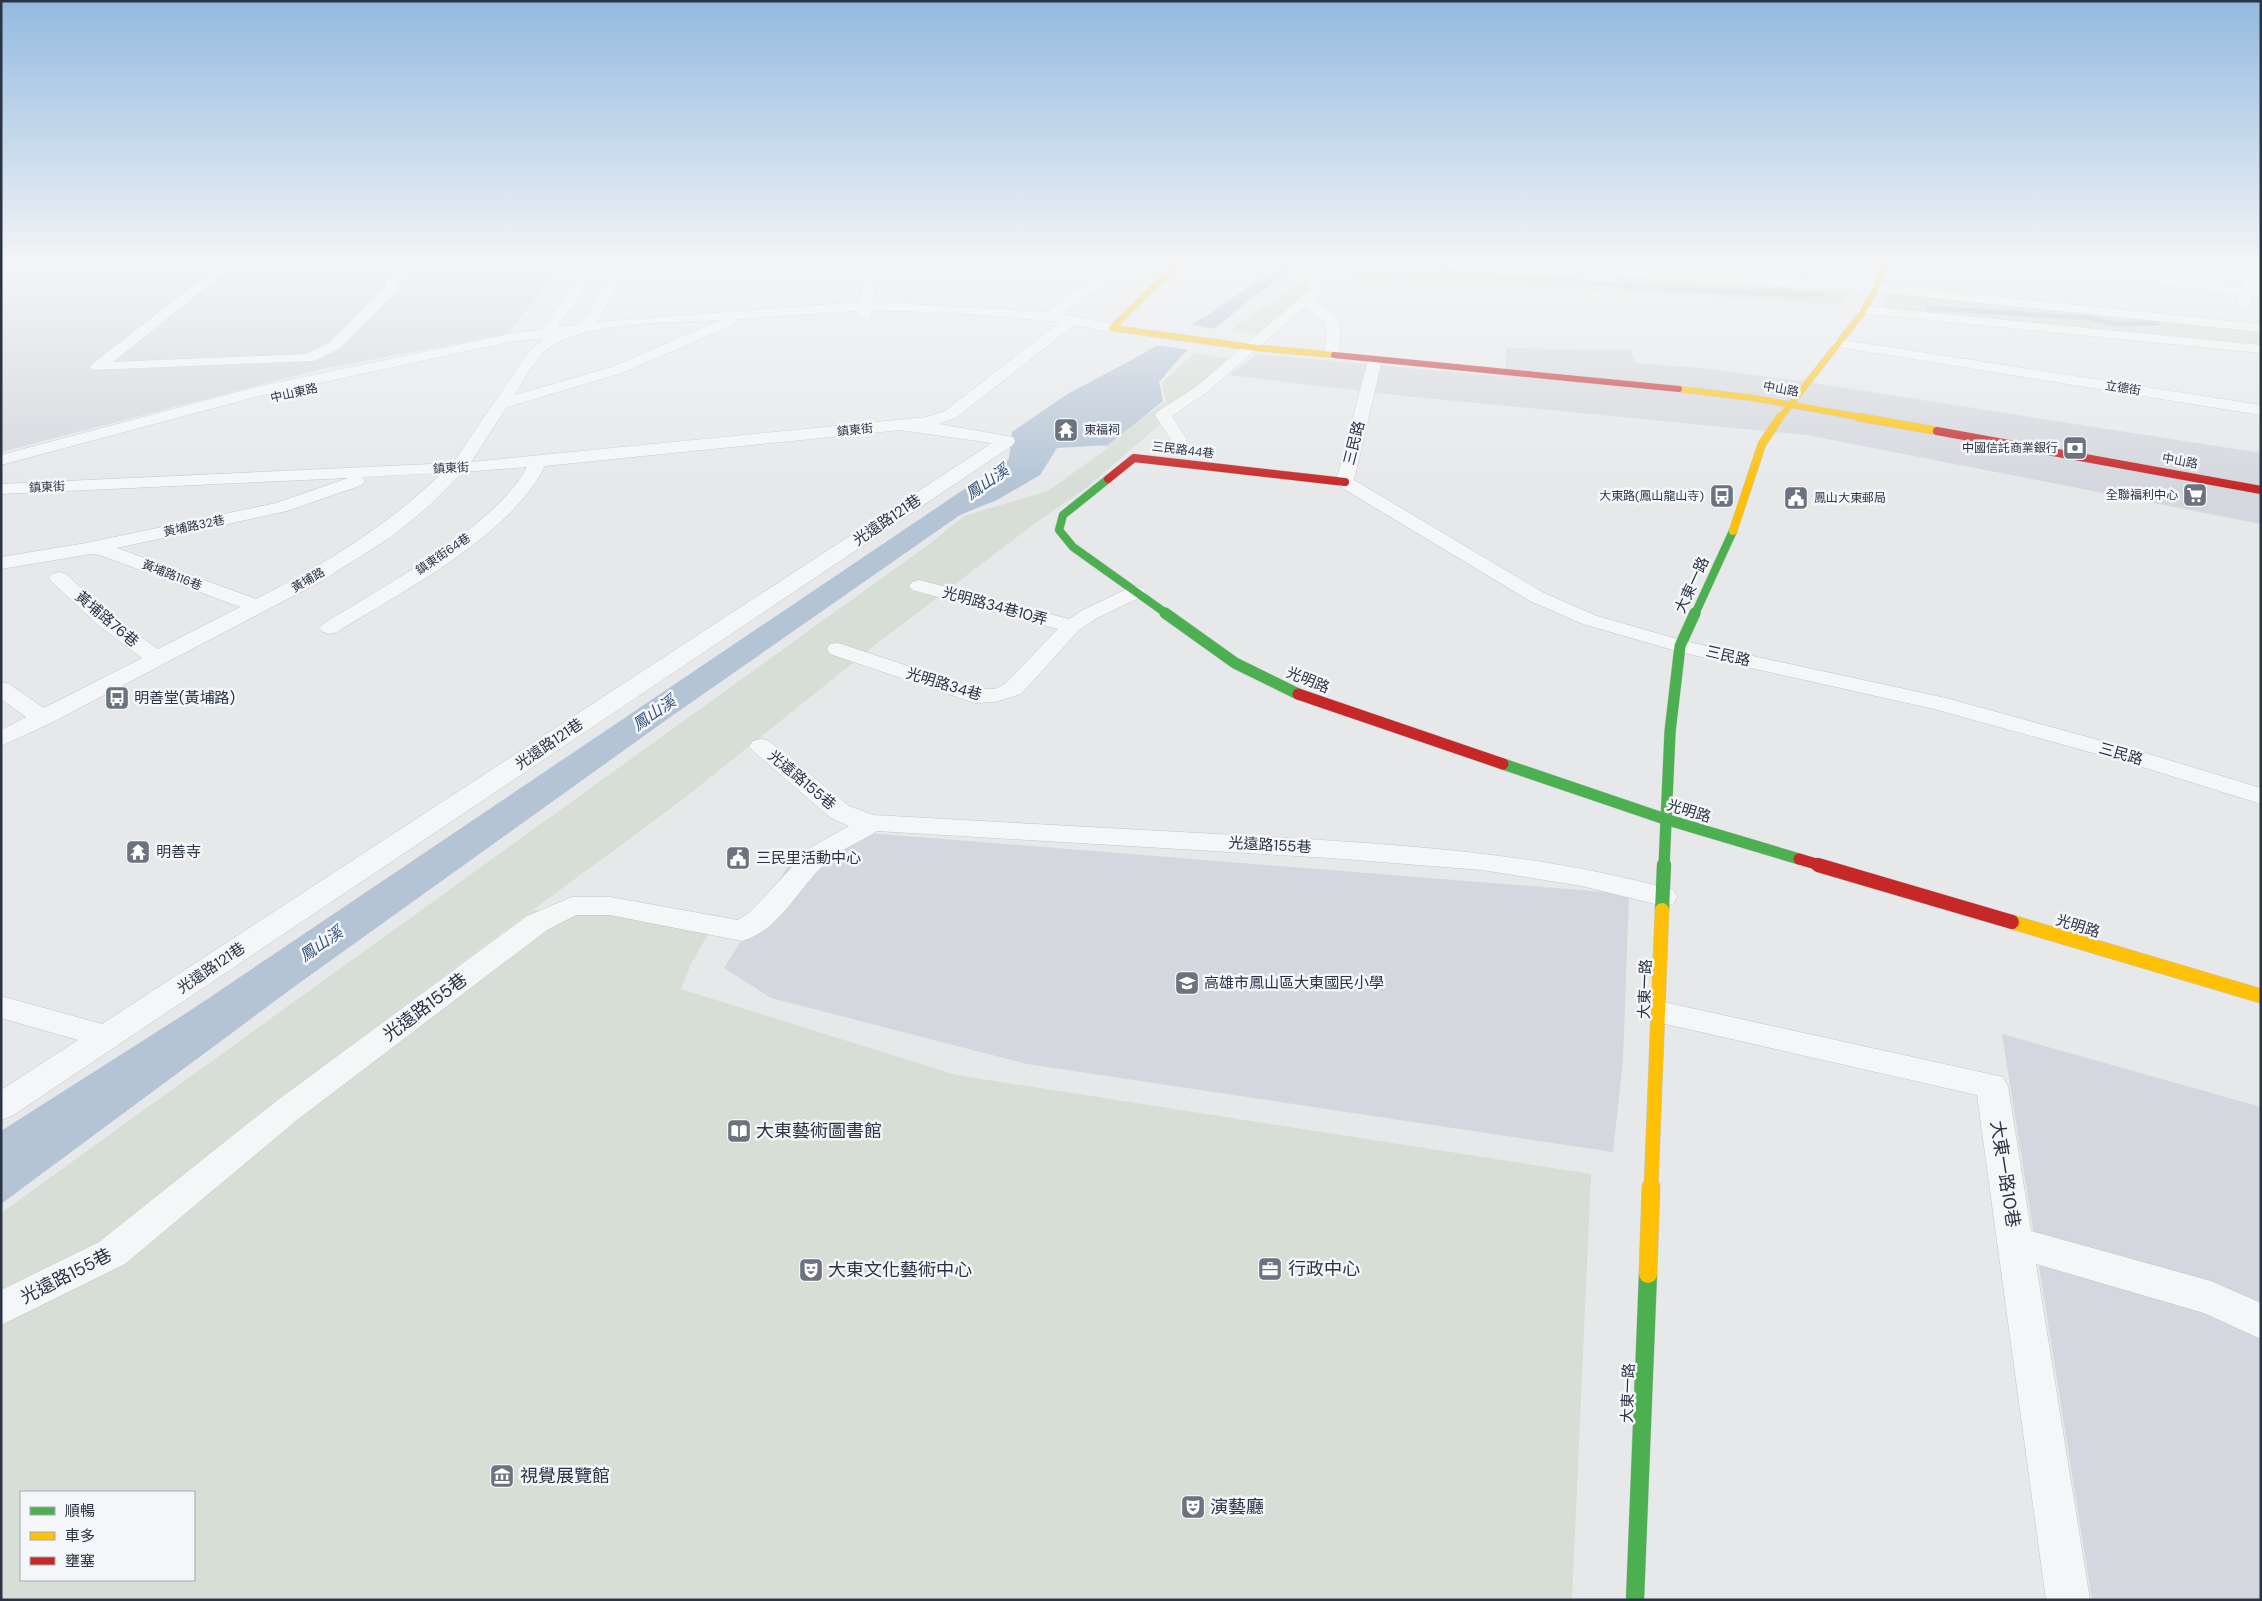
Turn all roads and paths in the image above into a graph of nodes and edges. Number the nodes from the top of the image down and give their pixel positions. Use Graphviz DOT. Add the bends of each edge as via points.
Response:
graph roads {
  1 [pos="134,339"];
  2 [pos="341,339"];
  3 [pos="538,339"];
  4 [pos="541,339"];
  5 [pos="547,339"];
  6 [pos="689,339"];
  7 [pos="1048,339"];
  8 [pos="1190,339"];
  9 [pos="1259,339"];
  10 [pos="1334,339"];
  11 [pos="1841,339"];
  12 [pos="2159,339"];
  13 [pos="1837,343"];
  14 [pos="1249,347"];
  15 [pos="2254,348"];
  16 [pos="1331,356"];
  17 [pos="1375,360"];
  18 [pos="503,403"];
  19 [pos="1789,404"];
  20 [pos="2261,410"];
  21 [pos="900,426"];
  22 [pos="1179,439"];
  23 [pos="1,460"];
  24 [pos="538,462"];
  25 [pos="459,467"];
  26 [pos="1,471"];
  27 [pos="382,472"];
  28 [pos="1345,482"];
  29 [pos="1,489"];
  30 [pos="2261,490"];
  31 [pos="86,550"];
  32 [pos="1,563"];
  33 [pos="59,578"];
  34 [pos="919,586"];
  35 [pos="1136,592"];
  36 [pos="258,607"];
  37 [pos="1072,626"];
  38 [pos="330,628"];
  39 [pos="1680,646"];
  40 [pos="838,649"];
  41 [pos="157,659"];
  42 [pos="1,689"];
  43 [pos="43,718"];
  44 [pos="1,739"];
  45 [pos="761,746"];
  46 [pos="2261,796"];
  47 [pos="1665,819"];
  48 [pos="873,823"];
  49 [pos="1663,897"];
  50 [pos="2261,996"];
  51 [pos="1,1007"];
  52 [pos="1659,1012"];
  53 [pos="106,1037"];
  54 [pos="1,1107"];
  55 [pos="2015,1242"];
  56 [pos="1,1308"];
  57 [pos="2261,1322"];
  58 [pos="1635,1600"];
  59 [pos="2068,1600"];
  1 -- 2 [label="street" via="98,367 309,358 334,346"];
  3 -- 23 [label="street, 中山東路" via="387,363 252,393"];
  4 -- 26 [label="street, 中山東路" via="256,402"];
  5 -- 18 [label="street, 黃埔路" via="532,356"];
  6 -- 18 [label="street" via="617,370"];
  7 -- 21 [label="street" via="950,414 930,422"];
  8 -- 14 [label="street, 中山路"];
  9 -- 14 [label="street"];
  10 -- 16 [label="street"];
  11 -- 13 [label="street, 大東一路"];
  12 -- 15 [label="street"];
  13 -- 19 [label="street, 大東一路"];
  13 -- 20 [label="street, 立德街"];
  14 -- 16 [label="street, 中山路"];
  14 -- 22 [label="street" via="1201,390 1163,415"];
  16 -- 17 [label="street, 中山路"];
  17 -- 19 [label="street, 中山路" via="1637,384"];
  17 -- 28 [label="street, 三民路"];
  18 -- 25 [label="street, 黃埔路"];
  19 -- 30 [label="street, 中山路"];
  19 -- 39 [label="street, 大東一路" via="1762,444 1730,539"];
  21 -- 24 [label="street, 鎮東街"];
  21 -- 53 [label="street, 光遠路121巷" via="1007,441"];
  24 -- 25 [label="street, 鎮東街"];
  24 -- 38 [label="street, 鎮東街64巷" via="535,473 517,496 483,527"];
  25 -- 27 [label="street, 鎮東街"];
  25 -- 36 [label="street, 黃埔路" via="423,502 384,532 313,578"];
  27 -- 29 [label="street, 鎮東街"];
  27 -- 31 [label="street, 黃埔路32巷" via="281,507"];
  28 -- 35 [label="street, 三民路44巷" via="1134,458 1063,515 1060,530 1073,546"];
  28 -- 39 [label="street, 三民路" via="1537,597 1590,620"];
  31 -- 32 [label="street, 黃埔路32巷"];
  31 -- 36 [label="street, 黃埔路116巷" via="102,549"];
  33 -- 41 [label="street, 黃埔路76巷" via="104,621"];
  34 -- 37 [label="street, 光明路34巷10弄"];
  35 -- 37 [label="street, 光明路34巷"];
  35 -- 47 [label="street, 光明路" via="1235,663 1296,693"];
  36 -- 41 [label="street, 黃埔路"];
  37 -- 40 [label="street, 光明路34巷" via="1013,689 1003,695 989,697 975,696"];
  39 -- 46 [label="street, 三民路" via="1938,703"];
  39 -- 47 [label="street, 大東一路" via="1670,732"];
  41 -- 43 [label="street, 黃埔路"];
  42 -- 43 [label="street"];
  43 -- 44 [label="street, 黃埔路"];
  45 -- 48 [label="street, 光遠路155巷" via="840,812"];
  47 -- 49 [label="street, 大東一路"];
  47 -- 50 [label="street, 光明路"];
  48 -- 49 [label="street, 光遠路155巷" via="1472,860 1531,867"];
  48 -- 56 [label="street, 光遠路155巷" via="819,854 760,919 742,931 610,906 572,906 537,923 286,1111 112,1253"];
  49 -- 52 [label="street, 大東一路"];
  51 -- 53 [label="street"];
  52 -- 55 [label="street, 大東一路10巷" via="1992,1086"];
  52 -- 58 [label="street, 大東一路"];
  53 -- 54 [label="street, 光遠路121巷"];
  55 -- 57 [label="street" via="2211,1298"];
  55 -- 59 [label="street, 大東一路10巷"];
}
